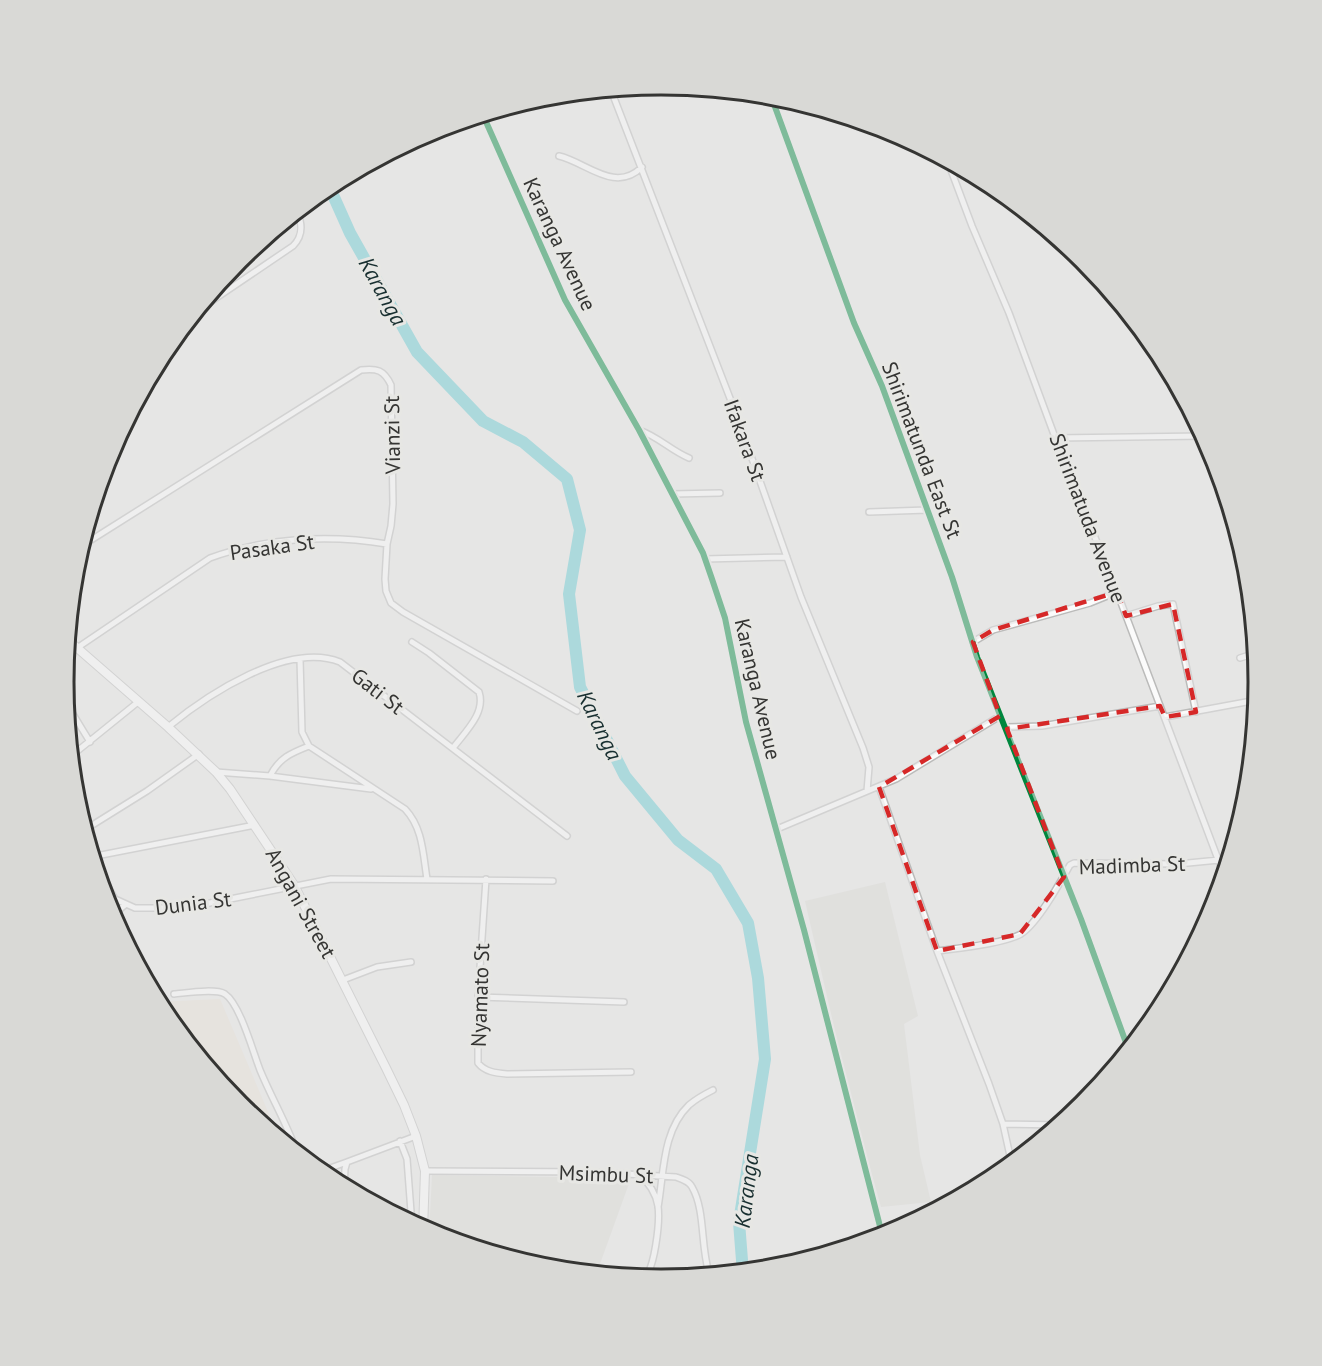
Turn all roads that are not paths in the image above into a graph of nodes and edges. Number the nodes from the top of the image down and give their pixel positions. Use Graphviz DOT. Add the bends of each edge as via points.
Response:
graph roads {
  1 [pos="614,98"];
  2 [pos="775,107"];
  3 [pos="486,123"];
  4 [pos="559,156"];
  5 [pos="642,167"];
  6 [pos="952,172"];
  7 [pos="300,219"];
  8 [pos="219,296"];
  9 [pos="639,430"];
  10 [pos="1194,436"];
  11 [pos="1056,438"];
  12 [pos="688,458"];
  13 [pos="720,493"];
  14 [pos="672,494"];
  15 [pos="927,510"];
  16 [pos="869,512"];
  17 [pos="92,541"];
  18 [pos="387,544"];
  19 [pos="787,557"];
  20 [pos="705,559"];
  21 [pos="1117,592"];
  22 [pos="1126,616"];
  23 [pos="412,642"];
  24 [pos="973,642"];
  25 [pos="77,648"];
  26 [pos="1247,656"];
  27 [pos="1240,658"];
  28 [pos="300,659"];
  29 [pos="138,702"];
  30 [pos="1248,702"];
  31 [pos="1160,706"];
  32 [pos="577,711"];
  33 [pos="1196,712"];
  34 [pos="1000,716"];
  35 [pos="75,717"];
  36 [pos="1165,717"];
  37 [pos="168,727"];
  38 [pos="1006,727"];
  39 [pos="90,742"];
  40 [pos="309,746"];
  41 [pos="453,748"];
  42 [pos="78,751"];
  43 [pos="199,754"];
  44 [pos="216,772"];
  45 [pos="270,776"];
  46 [pos="879,787"];
  47 [pos="372,789"];
  48 [pos="867,791"];
  49 [pos="92,825"];
  50 [pos="255,825"];
  51 [pos="777,829"];
  52 [pos="567,836"];
  53 [pos="100,855"];
  54 [pos="1219,860"];
  55 [pos="1064,877"];
  56 [pos="427,879"];
  57 [pos="486,879"];
  58 [pos="552,880"];
  59 [pos="294,885"];
  60 [pos="114,898"];
  61 [pos="125,905"];
  62 [pos="119,910"];
  63 [pos="937,951"];
  64 [pos="411,962"];
  65 [pos="343,980"];
  66 [pos="174,994"];
  67 [pos="478,997"];
  68 [pos="624,1002"];
  69 [pos="1126,1042"];
  70 [pos="631,1072"];
  71 [pos="713,1089"];
  72 [pos="1003,1124"];
  73 [pos="1048,1125"];
  74 [pos="416,1136"];
  75 [pos="291,1139"];
  76 [pos="400,1142"];
  77 [pos="1010,1155"];
  78 [pos="347,1162"];
  79 [pos="330,1168"];
  80 [pos="424,1171"];
  81 [pos="639,1174"];
  82 [pos="663,1176"];
  83 [pos="345,1177"];
  84 [pos="658,1207"];
  85 [pos="410,1214"];
  86 [pos="423,1220"];
  87 [pos="880,1228"];
  88 [pos="709,1268"];
  89 [pos="651,1270"];
  1 -- 5 [label="street, Ifakara St"];
  2 -- 15 [label="street, Shirimatunda East St"];
  3 -- 9 [label="street, Karanga Avenue" via="565,300"];
  4 -- 5 [label="street" via="605,176 629,177"];
  5 -- 19 [label="street, Ifakara St"];
  6 -- 11 [label="street, Shirimatuda Avenue"];
  7 -- 8 [label="street" via="300,239 293,246"];
  9 -- 12 [label="street"];
  9 -- 14 [label="street, Karanga Avenue"];
  10 -- 11 [label="street"];
  11 -- 21 [label="street, Shirimatuda Avenue"];
  13 -- 14 [label="street"];
  14 -- 20 [label="street, Karanga Avenue"];
  15 -- 16 [label="street"];
  15 -- 24 [label="street, Shirimatunda East St"];
  17 -- 18 [label="street, Vianzi St" via="361,370 372,368 386,375 391,385 393,504"];
  18 -- 25 [label="street, Pasaka St" via="307,539 232,550 210,558"];
  18 -- 32 [label="street, Vianzi St" via="385,579 391,603"];
  19 -- 20 [label="street"];
  19 -- 48 [label="street, Ifakara St" via="863,748 869,767"];
  20 -- 51 [label="street, Karanga Avenue" via="725,618 746,722"];
  21 -- 22 [label="street, Shirimatuda Avenue"];
  21 -- 24 [label="street" via="1004,626"];
  22 -- 31 [label="street, Shirimatuda Avenue"];
  22 -- 33 [label="street" via="1173,604"];
  23 -- 41 [label="street" via="479,692 482,706"];
  24 -- 34 [label="street, Shirimatunda East St"];
  25 -- 29 [label="street, Angani Street"];
  26 -- 27 [label="street"];
  28 -- 37 [label="street, Gati St" via="250,673"];
  28 -- 40 [label="street" via="302,732"];
  28 -- 41 [label="street, Gati St" via="329,657 340,662"];
  29 -- 37 [label="street, Angani Street"];
  29 -- 39 [label="street"];
  30 -- 33 [label="street"];
  31 -- 36 [label="street, Shirimatuda Avenue"];
  31 -- 38 [label="street" via="1042,726"];
  33 -- 36 [label="street"];
  34 -- 38 [label="street, Shirimatunda East St"];
  34 -- 46 [label="street"];
  35 -- 39 [label="street"];
  36 -- 54 [label="street, Shirimatuda Avenue"];
  37 -- 43 [label="street, Angani Street"];
  38 -- 55 [label="street, Shirimatunda East St"];
  39 -- 42 [label="street"];
  40 -- 45 [label="street" via="287,754"];
  40 -- 47 [label="street"];
  41 -- 52 [label="street, Gati St"];
  43 -- 44 [label="street, Angani Street"];
  43 -- 49 [label="street"];
  44 -- 45 [label="street"];
  44 -- 50 [label="street, Angani Street"];
  45 -- 47 [label="street"];
  46 -- 48 [label="street"];
  46 -- 63 [label="street"];
  47 -- 56 [label="street" via="414,819"];
  48 -- 51 [label="street"];
  50 -- 53 [label="street"];
  50 -- 59 [label="street, Angani Street"];
  51 -- 87 [label="street, Karanga Avenue"];
  54 -- 55 [label="street, Madimba St" via="1178,864 1074,863"];
  55 -- 63 [label="street, Madimba St" via="1020,934"];
  55 -- 69 [label="street, Shirimatunda East St"];
  56 -- 57 [label="street"];
  56 -- 59 [label="street" via="331,879"];
  57 -- 58 [label="street"];
  57 -- 67 [label="street, Nyamato St"];
  59 -- 61 [label="street, Dunia St" via="190,906 149,909"];
  59 -- 65 [label="street, Angani Street"];
  60 -- 61 [label="street, Dunia St"];
  61 -- 62 [label="street"];
  63 -- 72 [label="street"];
  64 -- 65 [label="street" via="377,967"];
  65 -- 74 [label="street, Angani Street"];
  66 -- 75 [label="street" via="216,991 229,999"];
  67 -- 68 [label="street"];
  67 -- 70 [label="street, Nyamato St" via="478,1063 482,1068 507,1074"];
  71 -- 82 [label="street" via="689,1105 673,1130"];
  72 -- 73 [label="street"];
  72 -- 77 [label="street"];
  74 -- 76 [label="street"];
  74 -- 80 [label="street, Angani Street"];
  76 -- 78 [label="street"];
  76 -- 85 [label="street" via="407,1159"];
  78 -- 79 [label="street"];
  78 -- 83 [label="street"];
  80 -- 81 [label="street, Msimbu St"];
  80 -- 86 [label="street, Angani Street"];
  81 -- 82 [label="street, Msimbu St"];
  81 -- 84 [label="street" via="651,1188"];
  82 -- 84 [label="street"];
  82 -- 88 [label="street, Msimbu St" via="687,1181 692,1187"];
  84 -- 89 [label="street"];
}
